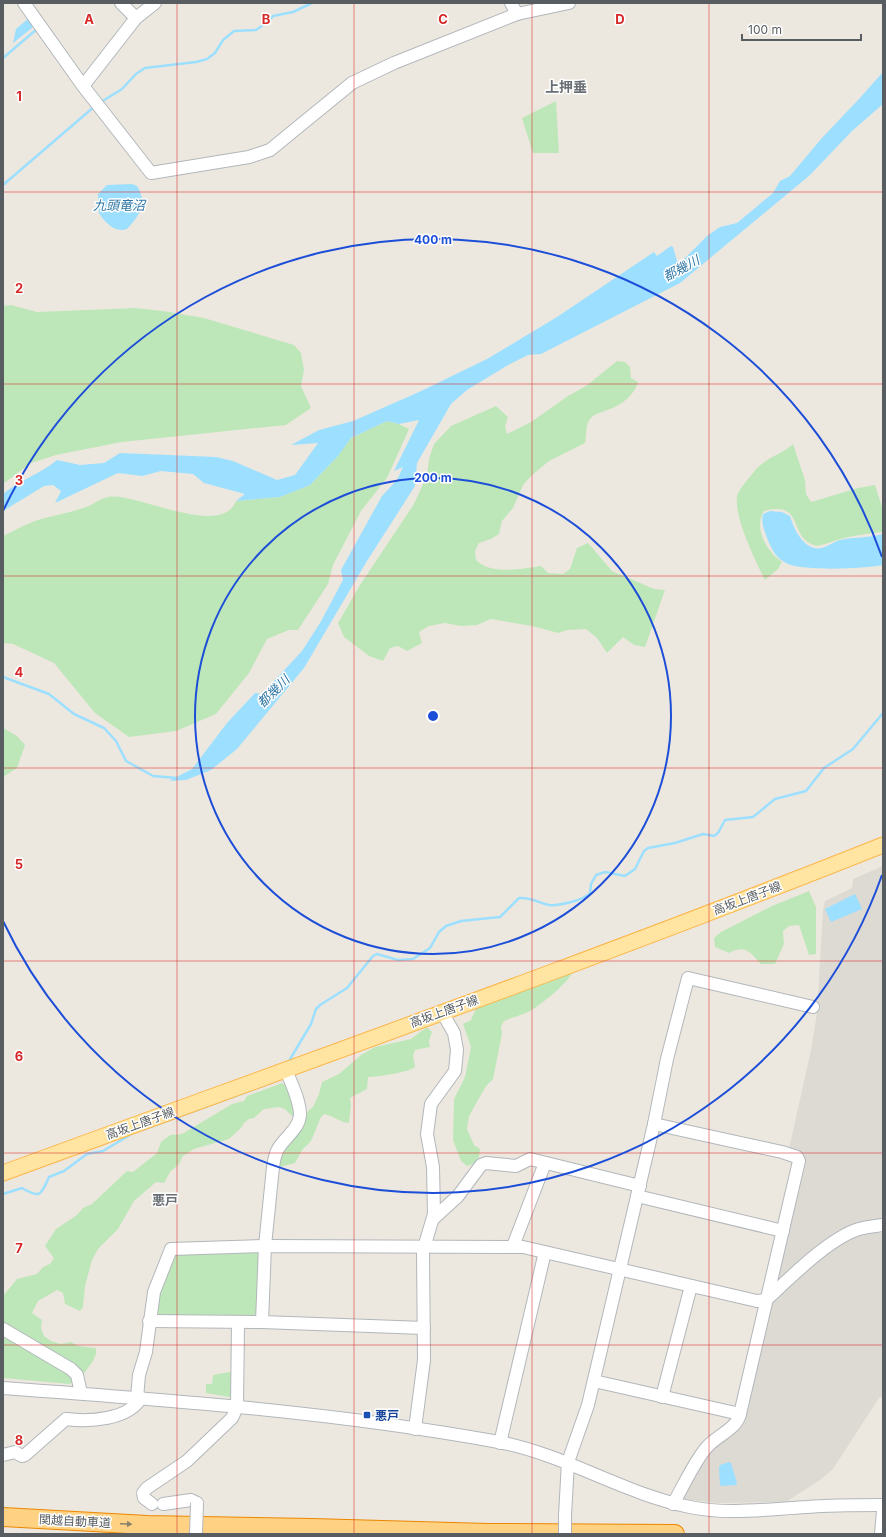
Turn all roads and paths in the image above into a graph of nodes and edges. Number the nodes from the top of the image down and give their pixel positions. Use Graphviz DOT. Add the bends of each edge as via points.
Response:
graph roads {
  1 [pos="24,3"];
  2 [pos="121,3"];
  3 [pos="155,3"];
  4 [pos="510,3"];
  5 [pos="569,3"];
  6 [pos="517,14"];
  7 [pos="136,18"];
  8 [pos="82,86"];
  9 [pos="883,845"];
  10 [pos="813,1007"];
  11 [pos="442,1012"];
  12 [pos="286,1070"];
  13 [pos="654,1124"];
  14 [pos="546,1163"];
  15 [pos="3,1173"];
  16 [pos="638,1191"];
  17 [pos="434,1218"];
  18 [pos="883,1225"];
  19 [pos="783,1231"];
  20 [pos="265,1246"];
  21 [pos="424,1246"];
  22 [pos="514,1246"];
  23 [pos="545,1252"];
  24 [pos="619,1270"];
  25 [pos="691,1286"];
  26 [pos="766,1300"];
  27 [pos="149,1321"];
  28 [pos="238,1322"];
  29 [pos="262,1322"];
  30 [pos="424,1328"];
  31 [pos="3,1329"];
  32 [pos="594,1381"];
  33 [pos="3,1388"];
  34 [pos="81,1393"];
  35 [pos="662,1397"];
  36 [pos="139,1398"];
  37 [pos="237,1407"];
  38 [pos="740,1414"];
  39 [pos="415,1429"];
  40 [pos="500,1442"];
  41 [pos="3,1455"];
  42 [pos="568,1462"];
  43 [pos="673,1504"];
  44 [pos="883,1506"];
  45 [pos="882,1516"];
  46 [pos="3,1517"];
  47 [pos="196,1534"];
  48 [pos="565,1534"];
  49 [pos="675,1534"];
  50 [pos="881,1534"];
  1 -- 8 [label="street"];
  2 -- 7 [label="street"];
  3 -- 7 [label="street"];
  4 -- 6 [label="street"];
  5 -- 6 [label="street"];
  6 -- 8 [label="street" via="394,62 352,84 270,150 249,157 151,173"];
  7 -- 8 [label="street"];
  9 -- 11 [label="main road, 高坂上唐子線"];
  10 -- 13 [label="street" via="688,978 667,1059"];
  11 -- 12 [label="main road, 高坂上唐子線"];
  11 -- 17 [label="street" via="454,1033 458,1050 455,1071 434,1099 429,1116 427,1134 433,1167"];
  12 -- 15 [label="main road, 高坂上唐子線"];
  12 -- 20 [label="street" via="300,1116 275,1155"];
  13 -- 16 [label="street"];
  13 -- 19 [label="street" via="797,1157 799,1162"];
  14 -- 16 [label="street"];
  14 -- 17 [label="street" via="530,1159 516,1166 498,1163 481,1165 458,1196"];
  14 -- 22 [label="street"];
  16 -- 19 [label="street"];
  16 -- 24 [label="street"];
  17 -- 21 [label="street"];
  18 -- 26 [label="street" via="843,1236 808,1262"];
  19 -- 26 [label="street"];
  20 -- 21 [label="street"];
  20 -- 27 [label="street" via="170,1249 156,1282"];
  20 -- 29 [label="street"];
  21 -- 22 [label="street"];
  21 -- 30 [label="street"];
  22 -- 23 [label="street"];
  23 -- 24 [label="street"];
  23 -- 40 [label="street"];
  24 -- 25 [label="street"];
  24 -- 32 [label="street"];
  25 -- 26 [label="street" via="757,1301"];
  25 -- 35 [label="street"];
  26 -- 38 [label="street"];
  27 -- 28 [label="street"];
  27 -- 36 [label="street" via="146,1352 139,1375"];
  28 -- 29 [label="street"];
  28 -- 37 [label="street"];
  29 -- 30 [label="street"];
  30 -- 39 [label="street" via="424,1360"];
  31 -- 34 [label="street" via="71,1369 77,1375"];
  32 -- 35 [label="street"];
  32 -- 42 [label="street" via="581,1430"];
  33 -- 34 [label="street"];
  34 -- 36 [label="street"];
  35 -- 38 [label="street"];
  36 -- 37 [label="street"];
  36 -- 41 [label="street" via="137,1405 126,1412 98,1420 66,1419 22,1456 15,1452"];
  37 -- 39 [label="street" via="336,1416"];
  37 -- 47 [label="street, bridge" via="232,1418 187,1461 143,1493 144,1498 157,1504 191,1500 197,1504"];
  38 -- 43 [label="street" via="739,1419 702,1452"];
  39 -- 40 [label="street"];
  40 -- 42 [label="street"];
  42 -- 43 [label="street"];
  42 -- 48 [label="street, bridge"];
  43 -- 44 [label="street" via="727,1511"];
  45 -- 50 [label="street"];
  46 -- 49 [label="highway, 関越自動車道, one-way" via="147,1525 488,1533"];
}
